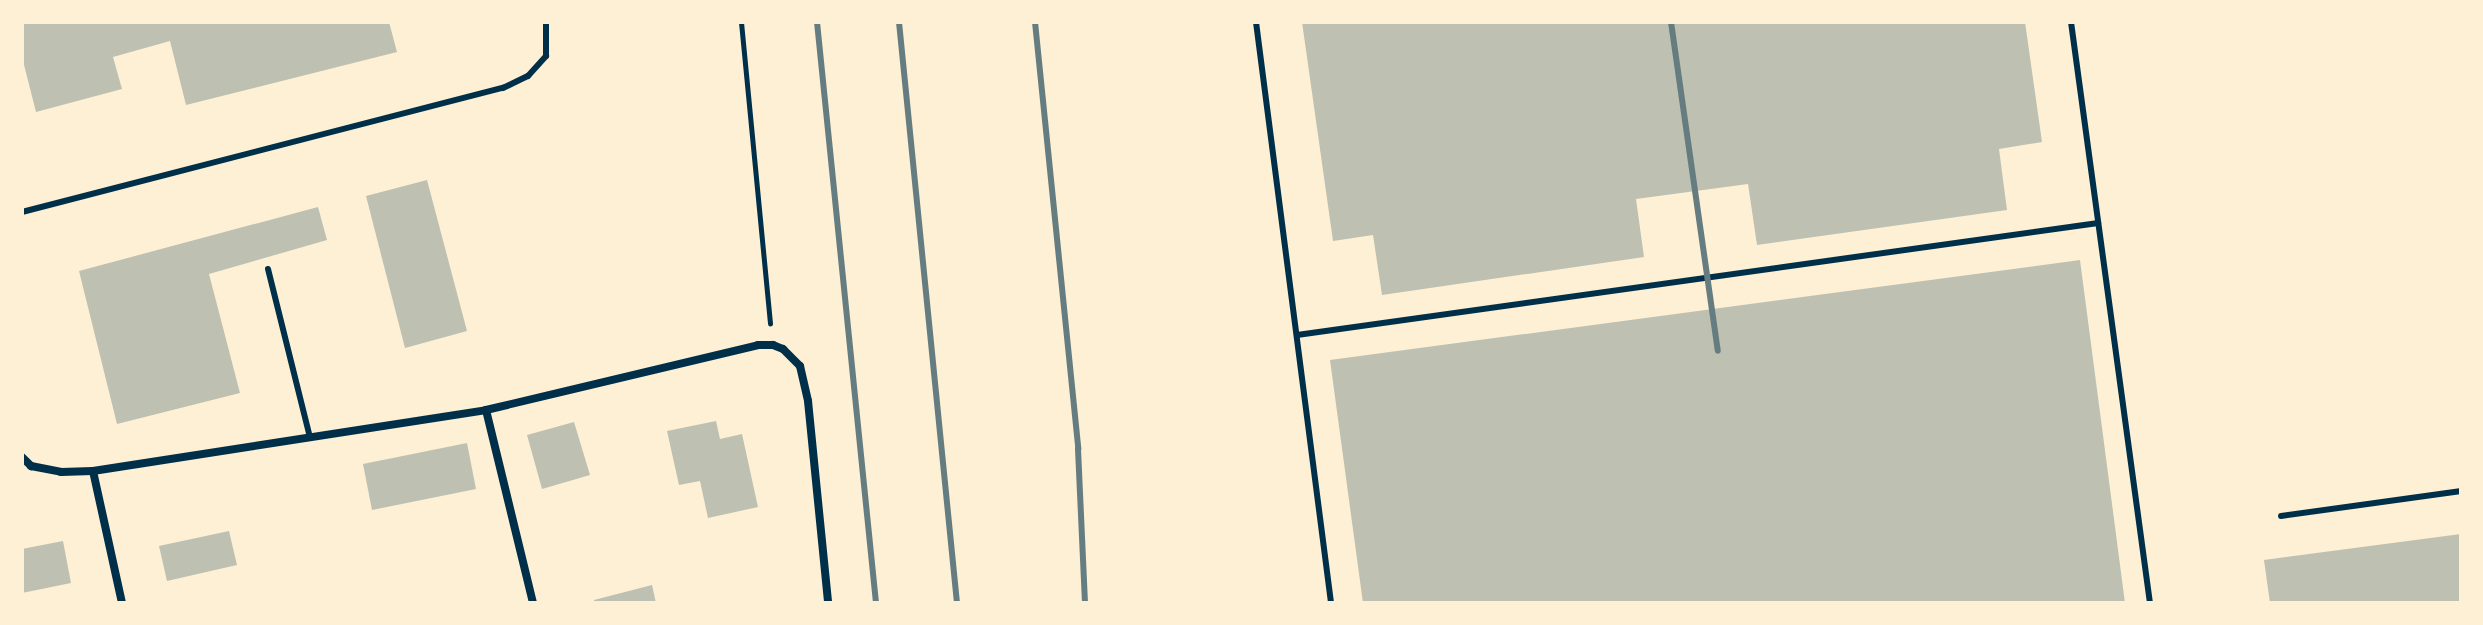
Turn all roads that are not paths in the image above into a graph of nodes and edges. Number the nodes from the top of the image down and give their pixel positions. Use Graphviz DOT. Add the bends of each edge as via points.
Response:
graph roads {
  1 [pos="546,22"];
  2 [pos="1256,22"];
  3 [pos="2071,22"];
  4 [pos="22,212"];
  5 [pos="2098,223"];
  6 [pos="268,269"];
  7 [pos="1297,335"];
  8 [pos="486,410"];
  9 [pos="310,437"];
  10 [pos="22,457"];
  11 [pos="93,471"];
  12 [pos="2461,491"];
  13 [pos="2281,516"];
  14 [pos="122,603"];
  15 [pos="533,603"];
  16 [pos="828,603"];
  17 [pos="1331,603"];
  18 [pos="2150,603"];
  1 -- 4 [label="lane" via="546,56 528,76 503,88"];
  2 -- 7 [label="lane"];
  3 -- 5 [label="lane"];
  5 -- 7 [label="lane"];
  5 -- 18 [label="lane"];
  6 -- 9 [label="lane"];
  7 -- 17 [label="lane"];
  8 -- 9 [label="street"];
  8 -- 15 [label="street"];
  8 -- 16 [label="street" via="758,345 783,349 800,366 808,401"];
  9 -- 11 [label="street"];
  10 -- 11 [label="street" via="31,466 61,472"];
  11 -- 14 [label="street"];
  12 -- 13 [label="lane"];
}
